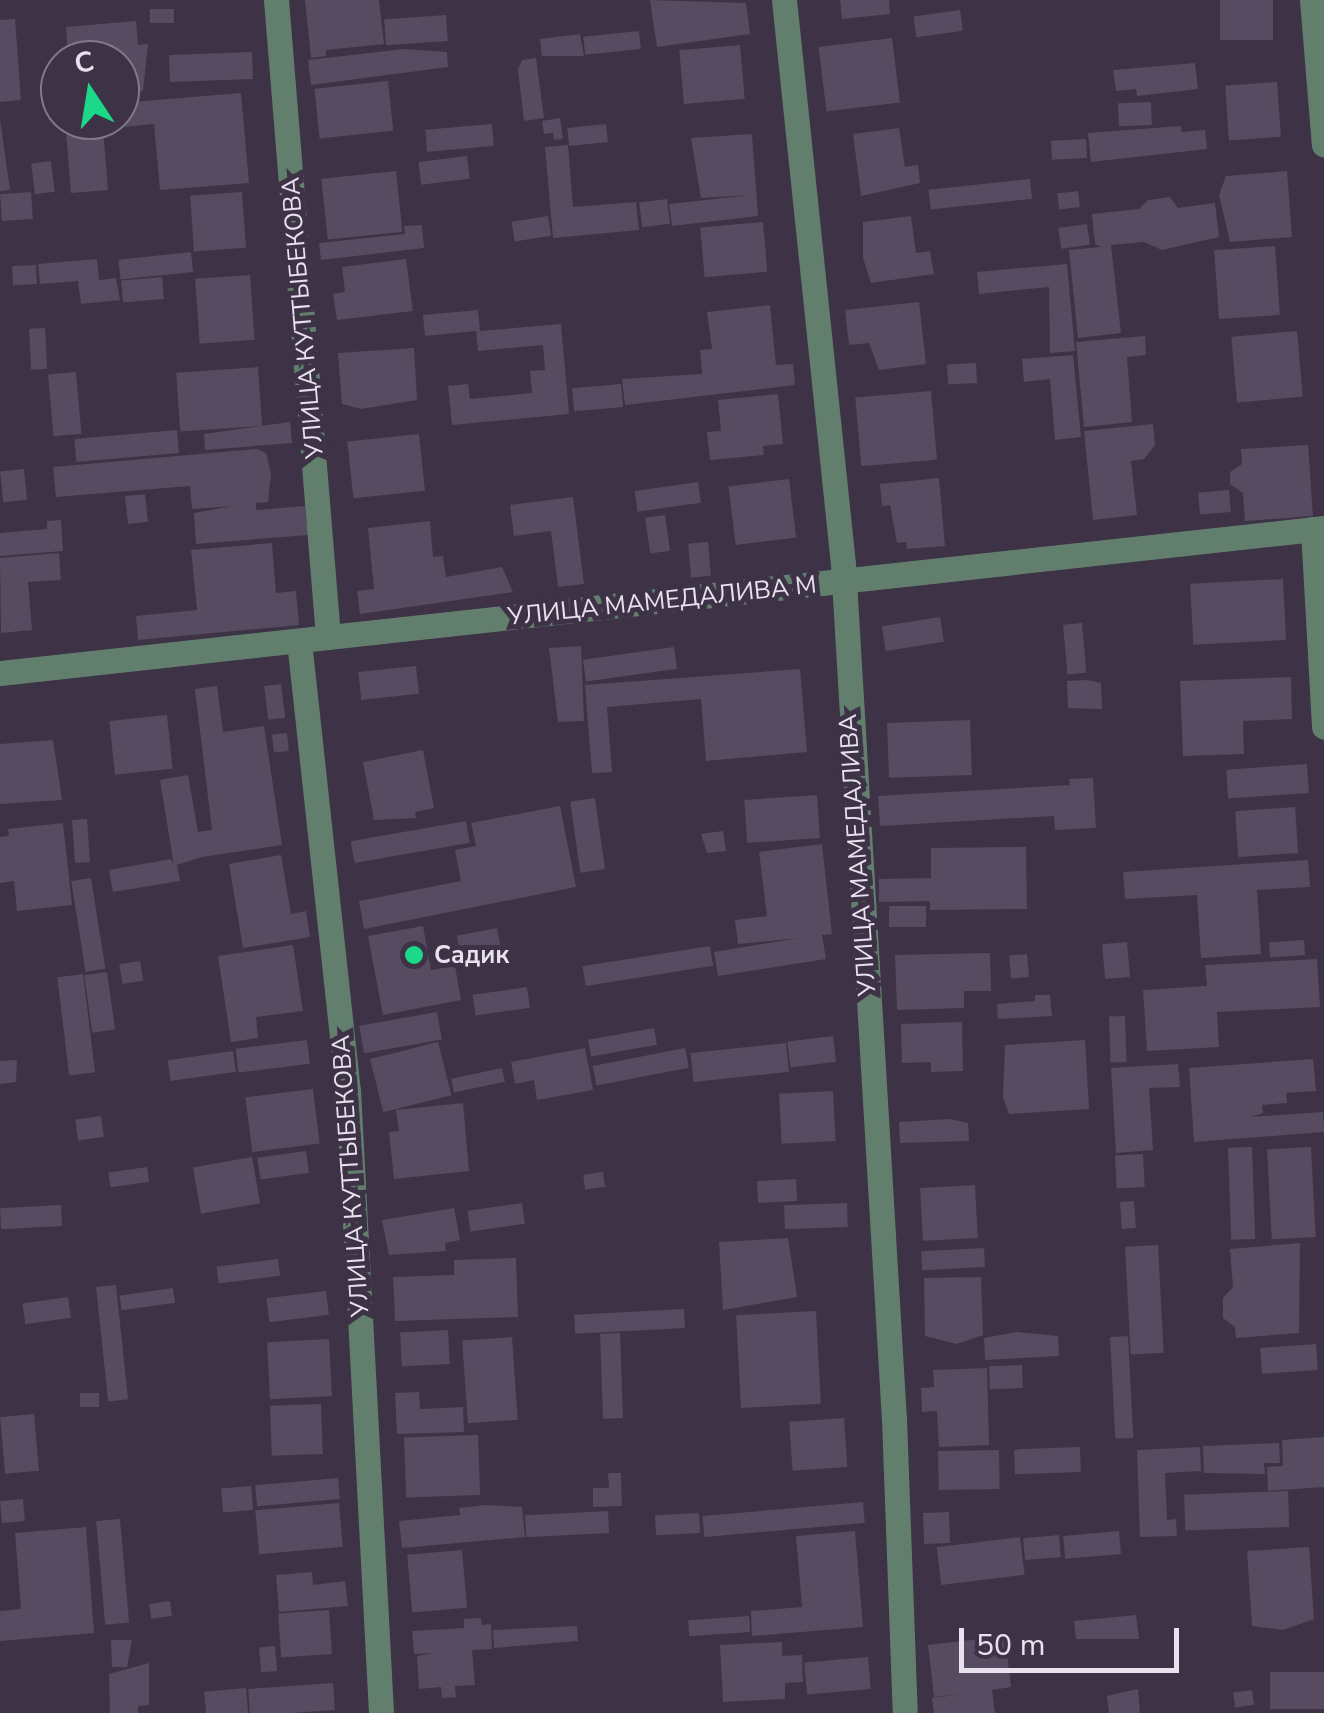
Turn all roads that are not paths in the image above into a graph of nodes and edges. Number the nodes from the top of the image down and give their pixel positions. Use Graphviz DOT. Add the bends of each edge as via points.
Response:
graph roads {
  1 [pos="276,0"];
  2 [pos="784,0"];
  3 [pos="1312,0"];
  4 [pos="1324,145"];
  5 [pos="1319,528"];
  6 [pos="841,582"];
  7 [pos="328,637"];
  8 [pos="299,641"];
  9 [pos="0,673"];
  10 [pos="1324,728"];
  11 [pos="381,1713"];
  12 [pos="904,1713"];
  1 -- 7 [label="street, УЛИЦА КУТТЫБЕКОВА"];
  2 -- 6 [label="street, УЛИЦА МАМЕДАЛИВА"];
  3 -- 4 [label="street"];
  5 -- 6 [label="street, УЛИЦА МАМЕДАЛИВА М"];
  5 -- 10 [label="street"];
  6 -- 7 [label="street, УЛИЦА МАМЕДАЛИВА М"];
  6 -- 12 [label="street, УЛИЦА МАМЕДАЛИВА" via="894,1418"];
  7 -- 8 [label="street, УЛИЦА МАМЕДАЛИВА М"];
  8 -- 9 [label="street, УЛИЦА МАМЕДАЛИВА М"];
  8 -- 11 [label="street, УЛИЦА КУТТЫБЕКОВА" via="348,1091"];
}
